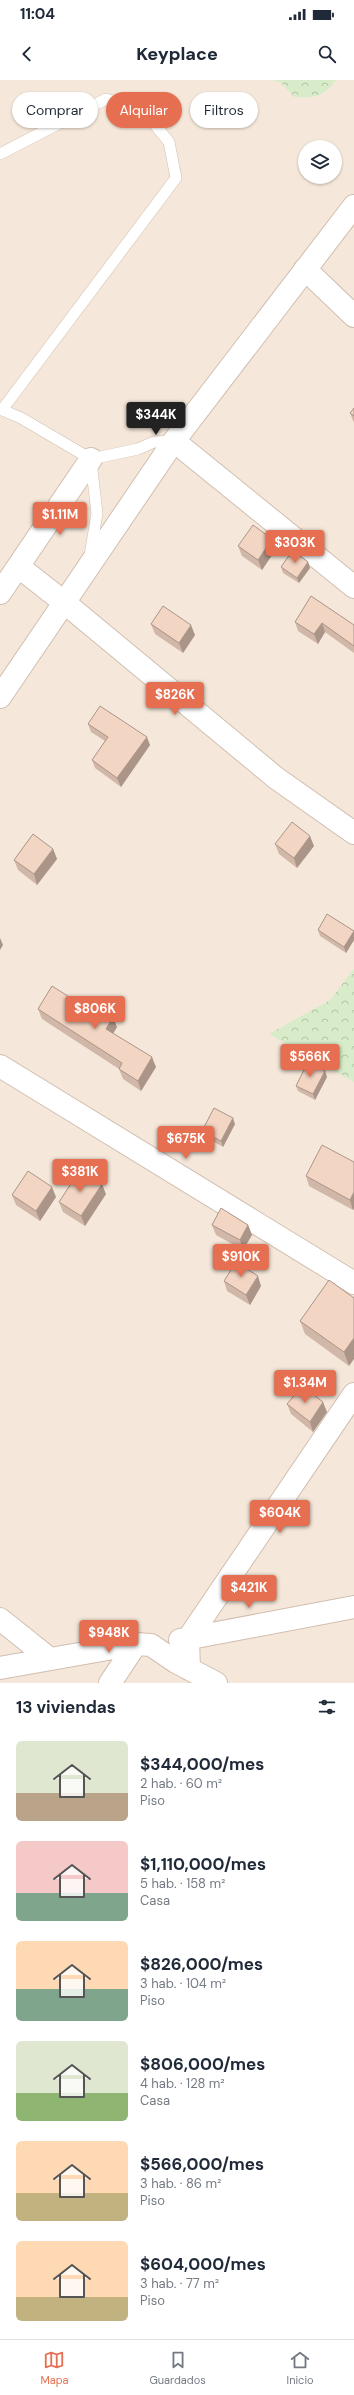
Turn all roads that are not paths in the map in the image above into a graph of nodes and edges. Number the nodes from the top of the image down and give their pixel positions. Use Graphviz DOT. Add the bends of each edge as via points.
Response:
graph roads {
  1 [pos="0,154"];
  2 [pos="354,206"];
  3 [pos="305,269"];
  4 [pos="354,316"];
  5 [pos="1,409"];
  6 [pos="174,441"];
  7 [pos="91,460"];
  8 [pos="89,567"];
  9 [pos="18,568"];
  10 [pos="354,587"];
  11 [pos="0,593"];
  12 [pos="65,604"];
  13 [pos="0,697"];
  14 [pos="354,833"];
  15 [pos="0,1066"];
  16 [pos="354,1283"];
  17 [pos="354,1394"];
  18 [pos="354,1607"];
  19 [pos="0,1619"];
  20 [pos="188,1638"];
  21 [pos="144,1645"];
  22 [pos="50,1659"];
  23 [pos="0,1668"];
  24 [pos="189,1669"];
  25 [pos="110,1683"];
  26 [pos="216,1683"];
  1 -- 5 [label="lane" via="106,99 143,110 169,142 176,178"];
  2 -- 3 [label="street"];
  3 -- 4 [label="street"];
  3 -- 6 [label="street"];
  5 -- 7 [label="lane" via="21,418"];
  6 -- 7 [label="lane" via="154,442 138,449"];
  6 -- 8 [label="street"];
  6 -- 10 [label="street"];
  7 -- 8 [label="lane" via="97,513"];
  7 -- 9 [label="street"];
  8 -- 12 [label="street"];
  9 -- 11 [label="street"];
  9 -- 12 [label="street"];
  12 -- 13 [label="street"];
  12 -- 14 [label="street" via="276,778"];
  15 -- 16 [label="street"];
  17 -- 20 [label="street"];
  18 -- 20 [label="street"];
  19 -- 22 [label="street"];
  20 -- 21 [label="street"];
  20 -- 24 [label="street"];
  21 -- 22 [label="street"];
  21 -- 24 [label="street"];
  21 -- 25 [label="street"];
  22 -- 23 [label="street"];
  24 -- 26 [label="street"];
}
